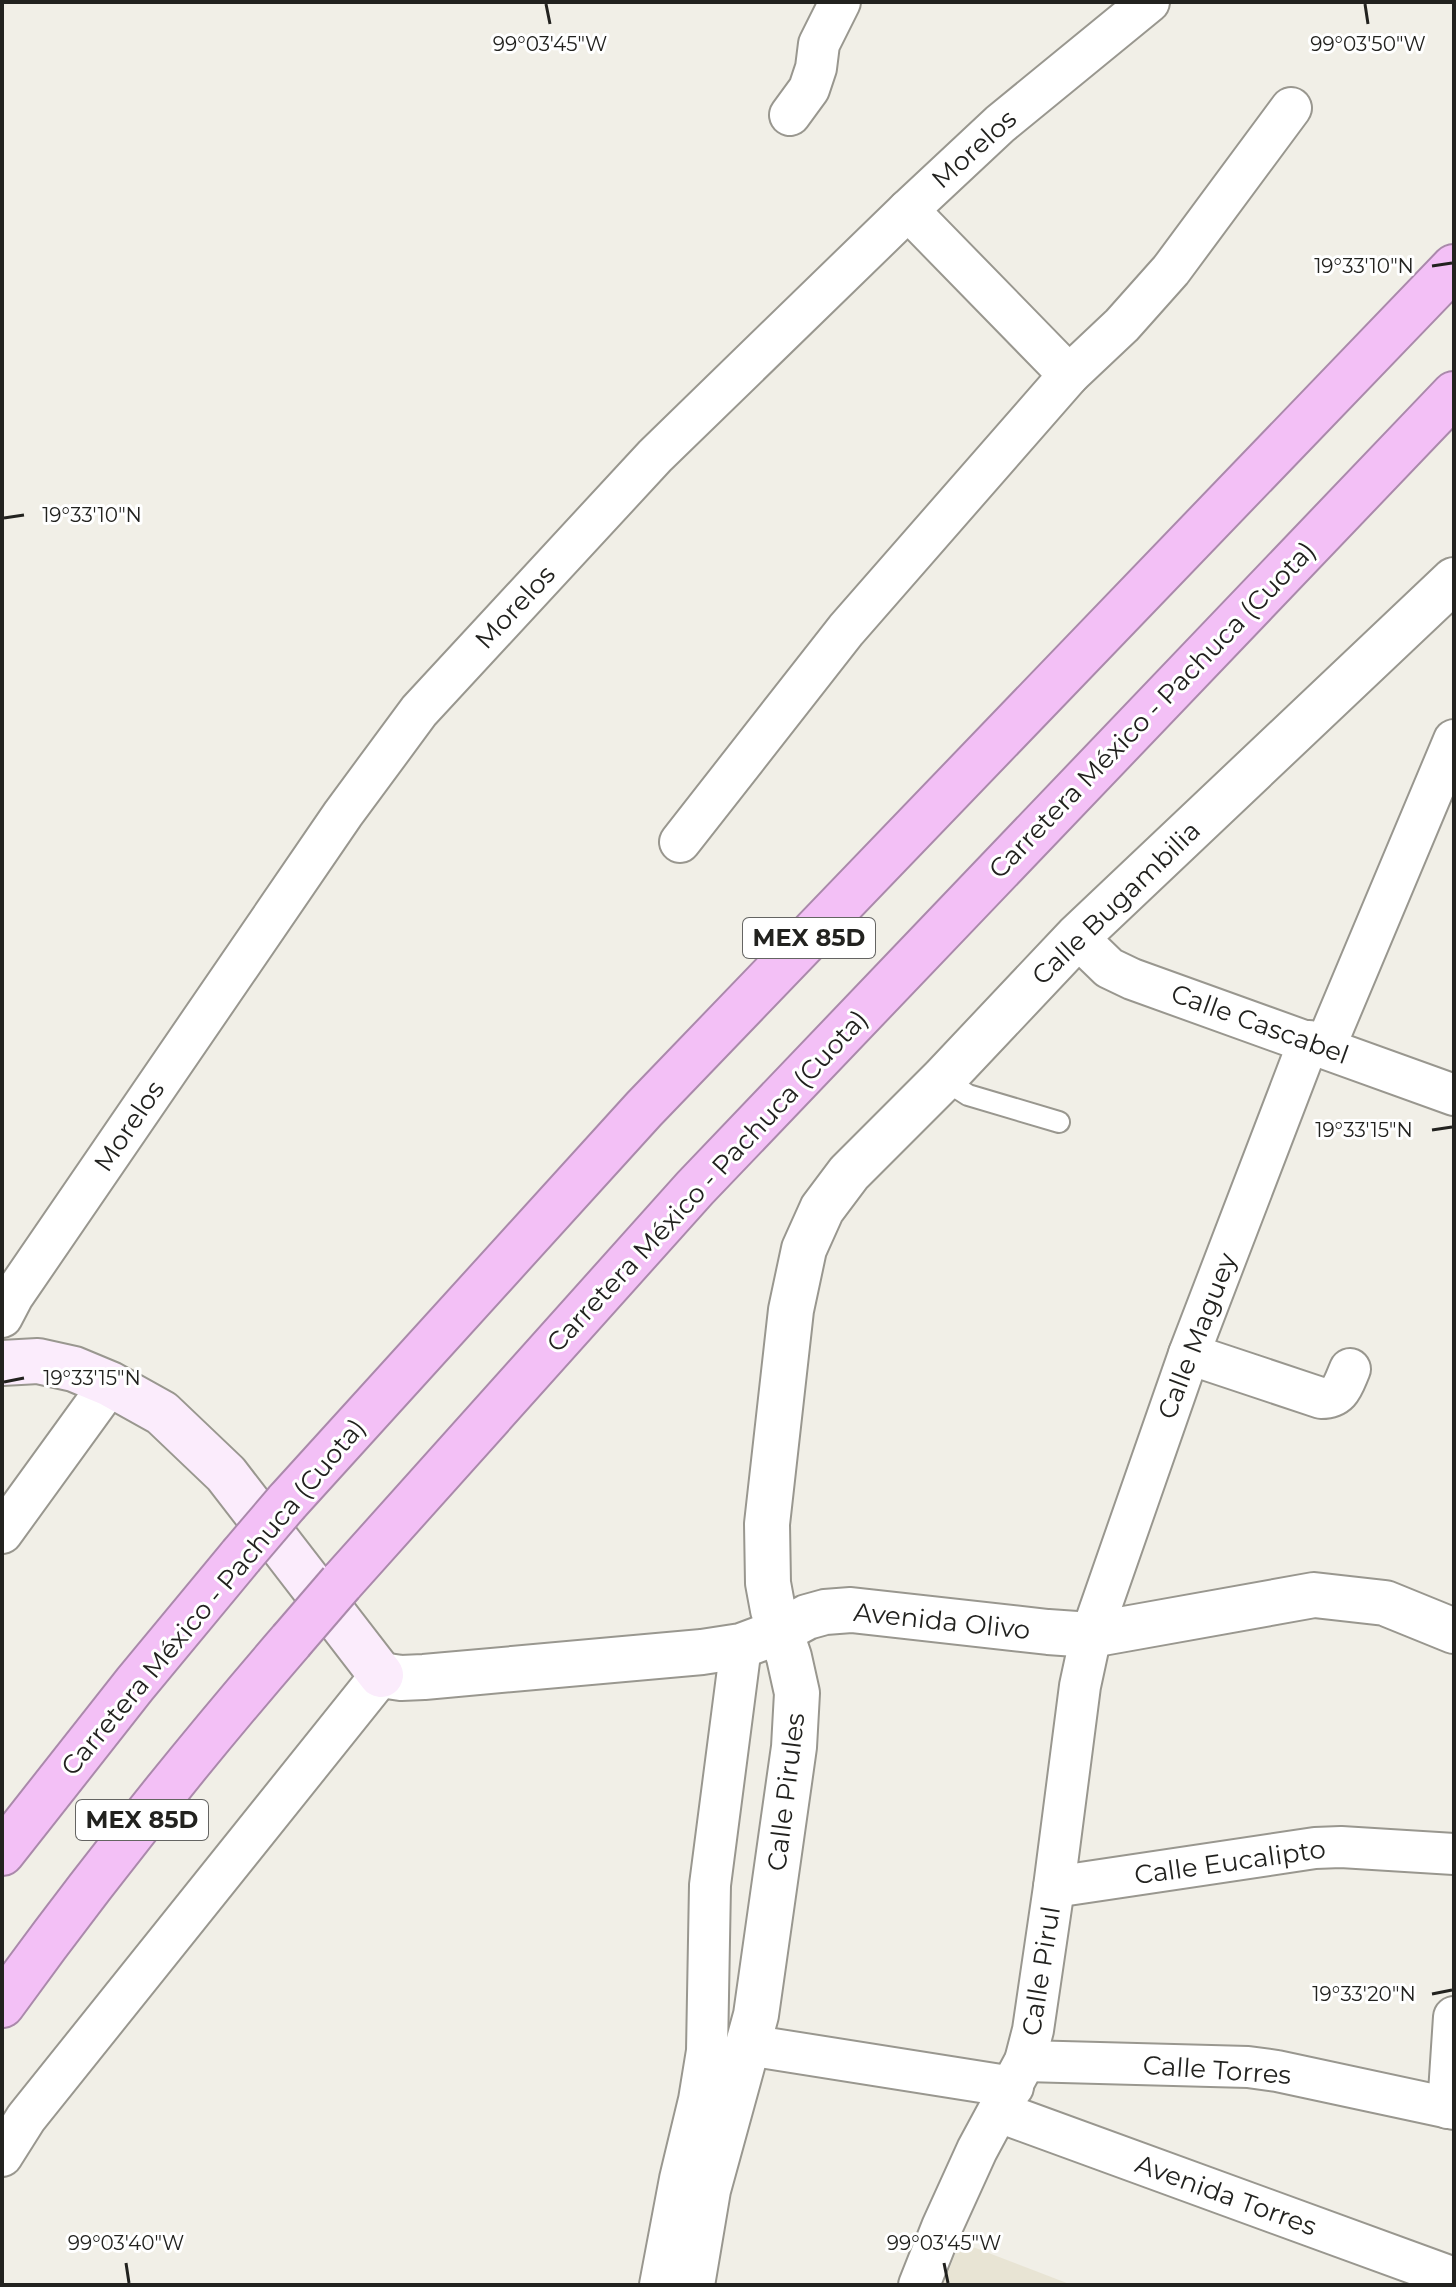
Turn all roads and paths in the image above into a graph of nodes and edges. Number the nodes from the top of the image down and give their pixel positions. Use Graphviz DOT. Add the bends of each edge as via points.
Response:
graph roads {
  1 [pos="840,2"];
  2 [pos="1149,2"];
  3 [pos="1291,108"];
  4 [pos="790,115"];
  5 [pos="908,210"];
  6 [pos="1454,267"];
  7 [pos="1069,375"];
  8 [pos="1454,394"];
  9 [pos="1446,599"];
  10 [pos="1453,744"];
  11 [pos="680,842"];
  12 [pos="1077,937"];
  13 [pos="1317,1044"];
  14 [pos="943,1079"];
  15 [pos="1454,1095"];
  16 [pos="1059,1122"];
  17 [pos="804,1249"];
  18 [pos="2,1317"];
  19 [pos="1189,1354"];
  20 [pos="2,1363"];
  21 [pos="1350,1369"];
  22 [pos="110,1384"];
  23 [pos="2,1533"];
  24 [pos="1454,1631"];
  25 [pos="1091,1635"];
  26 [pos="761,1639"];
  27 [pos="381,1675"];
  28 [pos="2,1853"];
  29 [pos="1454,1854"];
  30 [pos="1054,1887"];
  31 [pos="2,2005"];
  32 [pos="1454,2017"];
  33 [pos="748,2045"];
  34 [pos="1012,2087"];
  35 [pos="1451,2108"];
  36 [pos="2,2156"];
  37 [pos="1454,2278"];
  38 [pos="660,2285"];
  39 [pos="692,2285"];
  40 [pos="919,2285"];
  1 -- 4 [label="street" via="819,44 809,89"];
  2 -- 5 [label="street, Morelos" via="1000,124"];
  3 -- 7 [label="street" via="1171,270"];
  5 -- 7 [label="street"];
  5 -- 18 [label="street, Morelos" via="655,456 419,711 325,840"];
  6 -- 28 [label="highway, Carretera México - Pachuca (Cuota) / MEX 85D, bridge" via="644,1109 287,1502"];
  7 -- 11 [label="street" via="846,630"];
  8 -- 31 [label="highway, Carretera México - Pachuca (Cuota) / MEX 85D, bridge" via="695,1188 202,1743"];
  9 -- 12 [label="street, Calle Bugambilia"];
  10 -- 13 [label="street, Calle Maguey"];
  12 -- 13 [label="street, Calle Cascabel" via="1109,968"];
  12 -- 14 [label="street, Calle Bugambilia"];
  13 -- 15 [label="street, Calle Cascabel"];
  13 -- 19 [label="street, Calle Maguey"];
  14 -- 16 [label="lane" via="968,1095"];
  14 -- 17 [label="street, Calle Bugambilia" via="849,1173 822,1209"];
  17 -- 26 [label="street, Calle Pirules" via="791,1310 767,1524 773,1610"];
  19 -- 21 [label="street" via="1321,1398 1339,1394"];
  19 -- 25 [label="street, Calle Maguey"];
  20 -- 22 [label="main road" via="57,1364"];
  22 -- 23 [label="street"];
  22 -- 27 [label="main road" via="162,1413 226,1474"];
  24 -- 25 [label="street, Avenida Olivo" via="1385,1603 1314,1595"];
  25 -- 26 [label="street, Avenida Olivo" via="851,1610 807,1617"];
  25 -- 30 [label="street, Calle Pirul"];
  26 -- 27 [label="street, Avenida Olivo" via="424,1677"];
  26 -- 33 [label="street, Calle Pirules" via="797,1693 794,1747"];
  26 -- 38 [label="street" via="710,1885 707,2051"];
  27 -- 36 [label="street" via="26,2118"];
  29 -- 30 [label="street, Calle Eucalipto" via="1315,1848"];
  30 -- 34 [label="street, Calle Pirul" via="1033,2030"];
  32 -- 35 [label="street"];
  33 -- 34 [label="street, Calle Torres"];
  33 -- 39 [label="street, Calle Pirules" via="708,2190"];
  34 -- 35 [label="street, Calle Torres" via="1248,2067"];
  34 -- 37 [label="street, Avenida Torres"];
  34 -- 40 [label="street, Calle Pirul" via="977,2150"];
}
